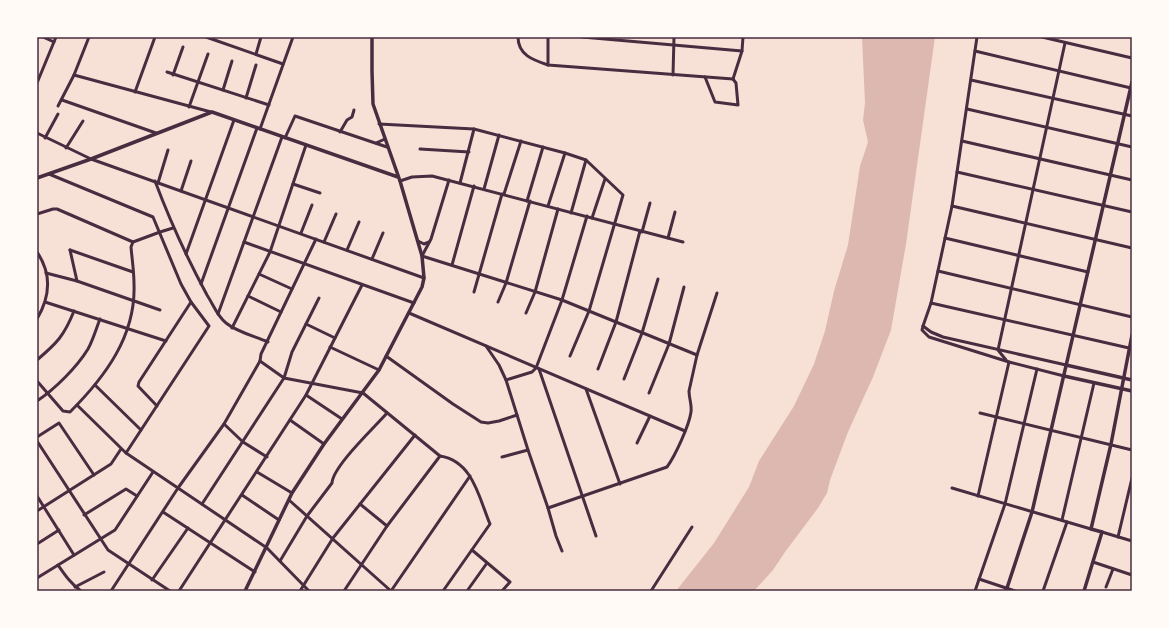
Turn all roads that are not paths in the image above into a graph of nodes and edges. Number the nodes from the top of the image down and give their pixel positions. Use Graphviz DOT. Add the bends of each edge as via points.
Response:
graph roads {
  1 [pos="43,37"];
  2 [pos="56,37"];
  3 [pos="89,37"];
  4 [pos="155,37"];
  5 [pos="206,37"];
  6 [pos="261,37"];
  7 [pos="293,37"];
  8 [pos="372,37"];
  9 [pos="518,37"];
  10 [pos="548,37"];
  11 [pos="582,37"];
  12 [pos="674,37"];
  13 [pos="743,37"];
  14 [pos="977,37"];
  15 [pos="1042,37"];
  16 [pos="1058,39"];
  17 [pos="54,42"];
  18 [pos="1065,42"];
  19 [pos="674,46"];
  20 [pos="183,47"];
  21 [pos="742,51"];
  22 [pos="975,51"];
  23 [pos="208,54"];
  24 [pos="256,54"];
  25 [pos="1132,58"];
  26 [pos="232,61"];
  27 [pos="284,64"];
  28 [pos="256,65"];
  29 [pos="548,65"];
  30 [pos="1059,71"];
  31 [pos="167,72"];
  32 [pos="74,75"];
  33 [pos="173,75"];
  34 [pos="673,75"];
  35 [pos="705,77"];
  36 [pos="734,79"];
  37 [pos="971,80"];
  38 [pos="197,82"];
  39 [pos="1132,82"];
  40 [pos="37,83"];
  41 [pos="1131,88"];
  42 [pos="223,90"];
  43 [pos="135,92"];
  44 [pos="246,98"];
  45 [pos="1053,99"];
  46 [pos="62,100"];
  47 [pos="270,105"];
  48 [pos="58,106"];
  49 [pos="189,107"];
  50 [pos="967,109"];
  51 [pos="354,110"];
  52 [pos="212,112"];
  53 [pos="58,114"];
  54 [pos="1124,115"];
  55 [pos="1132,116"];
  56 [pos="234,120"];
  57 [pos="83,121"];
  58 [pos="379,124"];
  59 [pos="1047,127"];
  60 [pos="259,129"];
  61 [pos="474,129"];
  62 [pos="340,132"];
  63 [pos="37,133"];
  64 [pos="156,133"];
  65 [pos="499,136"];
  66 [pos="284,137"];
  67 [pos="45,138"];
  68 [pos="385,139"];
  69 [pos="521,141"];
  70 [pos="962,141"];
  71 [pos="1118,143"];
  72 [pos="375,144"];
  73 [pos="306,145"];
  74 [pos="387,147"];
  75 [pos="543,147"];
  76 [pos="1132,147"];
  77 [pos="66,148"];
  78 [pos="420,149"];
  79 [pos="168,150"];
  80 [pos="469,152"];
  81 [pos="565,153"];
  82 [pos="91,159"];
  83 [pos="1040,159"];
  84 [pos="586,160"];
  85 [pos="191,161"];
  86 [pos="957,172"];
  87 [pos="49,174"];
  88 [pos="1110,175"];
  89 [pos="37,178"];
  90 [pos="399,179"];
  91 [pos="605,179"];
  92 [pos="449,180"];
  93 [pos="1132,180"];
  94 [pos="157,182"];
  95 [pos="460,183"];
  96 [pos="293,184"];
  97 [pos="474,186"];
  98 [pos="484,189"];
  99 [pos="1033,189"];
  100 [pos="181,191"];
  101 [pos="320,193"];
  102 [pos="503,194"];
  103 [pos="206,200"];
  104 [pos="529,201"];
  105 [pos="650,203"];
  106 [pos="312,205"];
  107 [pos="1103,205"];
  108 [pos="548,206"];
  109 [pos="952,206"];
  110 [pos="229,208"];
  111 [pos="558,209"];
  112 [pos="572,212"];
  113 [pos="675,212"];
  114 [pos="1132,212"];
  115 [pos="37,214"];
  116 [pos="336,214"];
  117 [pos="587,216"];
  118 [pos="253,217"];
  119 [pos="592,218"];
  120 [pos="359,222"];
  121 [pos="1026,223"];
  122 [pos="613,224"];
  123 [pos="280,226"];
  124 [pos="173,228"];
  125 [pos="641,231"];
  126 [pos="160,232"];
  127 [pos="383,233"];
  128 [pos="301,234"];
  129 [pos="668,238"];
  130 [pos="944,238"];
  131 [pos="316,239"];
  132 [pos="431,239"];
  133 [pos="1096,239"];
  134 [pos="418,241"];
  135 [pos="133,242"];
  136 [pos="244,242"];
  137 [pos="324,242"];
  138 [pos="683,242"];
  139 [pos="1132,248"];
  140 [pos="347,250"];
  141 [pos="37,252"];
  142 [pos="270,252"];
  143 [pos="186,254"];
  144 [pos="422,256"];
  145 [pos="1019,256"];
  146 [pos="372,259"];
  147 [pos="304,264"];
  148 [pos="452,265"];
  149 [pos="938,271"];
  150 [pos="133,272"];
  151 [pos="1088,272"];
  152 [pos="46,273"];
  153 [pos="259,274"];
  154 [pos="479,274"];
  155 [pos="424,278"];
  156 [pos="658,279"];
  157 [pos="77,281"];
  158 [pos="506,283"];
  159 [pos="201,284"];
  160 [pos="362,285"];
  161 [pos="684,287"];
  162 [pos="292,289"];
  163 [pos="1012,289"];
  164 [pos="474,292"];
  165 [pos="535,292"];
  166 [pos="717,293"];
  167 [pos="248,296"];
  168 [pos="319,298"];
  169 [pos="562,300"];
  170 [pos="45,302"];
  171 [pos="133,302"];
  172 [pos="191,302"];
  173 [pos="498,302"];
  174 [pos="414,303"];
  175 [pos="931,303"];
  176 [pos="1080,305"];
  177 [pos="160,310"];
  178 [pos="74,311"];
  179 [pos="589,311"];
  180 [pos="281,312"];
  181 [pos="409,313"];
  182 [pos="526,313"];
  183 [pos="218,314"];
  184 [pos="1132,317"];
  185 [pos="37,319"];
  186 [pos="1005,319"];
  187 [pos="100,320"];
  188 [pos="616,322"];
  189 [pos="306,324"];
  190 [pos="923,326"];
  191 [pos="232,328"];
  192 [pos="128,329"];
  193 [pos="642,333"];
  194 [pos="1073,335"];
  195 [pos="1132,335"];
  196 [pos="335,338"];
  197 [pos="166,341"];
  198 [pos="268,342"];
  199 [pos="669,344"];
  200 [pos="486,346"];
  201 [pos="330,347"];
  202 [pos="1129,348"];
  203 [pos="998,350"];
  204 [pos="697,355"];
  205 [pos="386,356"];
  206 [pos="570,356"];
  207 [pos="37,360"];
  208 [pos="260,361"];
  209 [pos="1009,362"];
  210 [pos="1066,365"];
  211 [pos="538,368"];
  212 [pos="598,369"];
  213 [pos="1037,369"];
  214 [pos="379,370"];
  215 [pos="1064,376"];
  216 [pos="284,378"];
  217 [pos="1124,378"];
  218 [pos="624,379"];
  219 [pos="506,380"];
  220 [pos="1132,380"];
  221 [pos="37,381"];
  222 [pos="313,383"];
  223 [pos="1094,383"];
  224 [pos="95,385"];
  225 [pos="586,389"];
  226 [pos="1122,389"];
  227 [pos="1132,391"];
  228 [pos="48,393"];
  229 [pos="363,393"];
  230 [pos="649,393"];
  231 [pos="306,395"];
  232 [pos="37,401"];
  233 [pos="77,405"];
  234 [pos="157,406"];
  235 [pos="388,413"];
  236 [pos="980,413"];
  237 [pos="517,415"];
  238 [pos="650,416"];
  239 [pos="996,417"];
  240 [pos="290,420"];
  241 [pos="342,420"];
  242 [pos="224,424"];
  243 [pos="1023,424"];
  244 [pos="140,430"];
  245 [pos="1051,430"];
  246 [pos="685,431"];
  247 [pos="415,435"];
  248 [pos="37,436"];
  249 [pos="1081,437"];
  250 [pos="37,441"];
  251 [pos="243,442"];
  252 [pos="638,443"];
  253 [pos="324,444"];
  254 [pos="1111,444"];
  255 [pos="121,449"];
  256 [pos="528,450"];
  257 [pos="1132,450"];
  258 [pos="126,453"];
  259 [pos="440,456"];
  260 [pos="267,457"];
  261 [pos="502,457"];
  262 [pos="153,472"];
  263 [pos="257,472"];
  264 [pos="94,475"];
  265 [pos="470,476"];
  266 [pos="1132,478"];
  267 [pos="620,484"];
  268 [pos="178,488"];
  269 [pos="952,488"];
  270 [pos="68,491"];
  271 [pos="292,493"];
  272 [pos="242,495"];
  273 [pos="37,496"];
  274 [pos="137,496"];
  275 [pos="583,496"];
  276 [pos="978,496"];
  277 [pos="289,500"];
  278 [pos="202,504"];
  279 [pos="360,504"];
  280 [pos="1005,504"];
  281 [pos="43,506"];
  282 [pos="548,508"];
  283 [pos="37,511"];
  284 [pos="163,512"];
  285 [pos="1032,512"];
  286 [pos="84,515"];
  287 [pos="308,516"];
  288 [pos="226,520"];
  289 [pos="279,520"];
  290 [pos="1062,520"];
  291 [pos="1067,522"];
  292 [pos="387,526"];
  293 [pos="692,527"];
  294 [pos="188,528"];
  295 [pos="1091,528"];
  296 [pos="58,530"];
  297 [pos="1102,532"];
  298 [pos="596,536"];
  299 [pos="1118,537"];
  300 [pos="333,538"];
  301 [pos="100,540"];
  302 [pos="1132,541"];
  303 [pos="37,544"];
  304 [pos="211,544"];
  305 [pos="267,548"];
  306 [pos="472,550"];
  307 [pos="562,551"];
  308 [pos="74,555"];
  309 [pos="280,561"];
  310 [pos="1093,562"];
  311 [pos="487,563"];
  312 [pos="128,564"];
  313 [pos="361,564"];
  314 [pos="58,565"];
  315 [pos="1113,569"];
  316 [pos="104,572"];
  317 [pos="255,572"];
  318 [pos="1132,575"];
  319 [pos="37,578"];
  320 [pos="979,579"];
  321 [pos="152,580"];
  322 [pos="304,586"];
  323 [pos="75,587"];
  324 [pos="1106,587"];
  325 [pos="113,590"];
  326 [pos="1006,590"];
  327 [pos="81,591"];
  328 [pos="170,591"];
  329 [pos="179,591"];
  330 [pos="246,591"];
  331 [pos="300,591"];
  332 [pos="310,591"];
  333 [pos="344,591"];
  334 [pos="391,591"];
  335 [pos="443,591"];
  336 [pos="467,591"];
  337 [pos="502,591"];
  338 [pos="651,591"];
  339 [pos="975,591"];
  340 [pos="1015,591"];
  341 [pos="1044,591"];
  342 [pos="1084,591"];
  1 -- 17 [label="street"];
  2 -- 17 [label="street"];
  3 -- 32 [label="street"];
  4 -- 43 [label="street"];
  5 -- 24 [label="street"];
  6 -- 24 [label="street"];
  7 -- 27 [label="street"];
  8 -- 58 [label="street" via="373,104"];
  9 -- 29 [label="street" via="518,45 526,55"];
  10 -- 29 [label="street"];
  11 -- 19 [label="street"];
  12 -- 19 [label="street"];
  13 -- 21 [label="street"];
  14 -- 22 [label="street"];
  15 -- 16 [label="street"];
  16 -- 18 [label="street"];
  17 -- 40 [label="street"];
  18 -- 25 [label="street"];
  18 -- 30 [label="street"];
  19 -- 21 [label="street"];
  19 -- 34 [label="street"];
  20 -- 33 [label="street"];
  21 -- 36 [label="street"];
  22 -- 30 [label="street"];
  22 -- 37 [label="street"];
  23 -- 38 [label="street"];
  24 -- 27 [label="street"];
  26 -- 42 [label="street"];
  27 -- 47 [label="street"];
  28 -- 44 [label="street"];
  29 -- 34 [label="street"];
  30 -- 41 [label="street"];
  30 -- 45 [label="street"];
  31 -- 33 [label="street"];
  32 -- 43 [label="street"];
  32 -- 46 [label="street"];
  33 -- 38 [label="street"];
  34 -- 35 [label="street"];
  35 -- 36 [label="street"];
  35 -- 36 [label="street" via="715,102 738,105"];
  37 -- 45 [label="street"];
  37 -- 50 [label="street"];
  38 -- 42 [label="street"];
  38 -- 49 [label="street"];
  39 -- 41 [label="street"];
  41 -- 54 [label="street"];
  42 -- 44 [label="street"];
  43 -- 49 [label="street"];
  44 -- 47 [label="street"];
  45 -- 54 [label="street"];
  45 -- 59 [label="street"];
  46 -- 48 [label="street"];
  46 -- 64 [label="street"];
  47 -- 60 [label="street"];
  49 -- 52 [label="street"];
  50 -- 59 [label="street"];
  50 -- 70 [label="street"];
  51 -- 62 [label="street"];
  52 -- 56 [label="street"];
  52 -- 64 [label="street"];
  53 -- 67 [label="street"];
  54 -- 55 [label="street"];
  54 -- 71 [label="street"];
  56 -- 60 [label="street"];
  56 -- 103 [label="street"];
  57 -- 77 [label="street"];
  58 -- 61 [label="street"];
  58 -- 68 [label="street"];
  59 -- 71 [label="street"];
  59 -- 83 [label="street"];
  60 -- 66 [label="street"];
  60 -- 110 [label="street"];
  61 -- 65 [label="street"];
  61 -- 80 [label="street"];
  62 -- 66 [label="street" via="295,116"];
  62 -- 72 [label="street"];
  63 -- 67 [label="street"];
  64 -- 82 [label="street"];
  65 -- 69 [label="street"];
  65 -- 98 [label="street"];
  66 -- 73 [label="street"];
  66 -- 118 [label="street"];
  67 -- 77 [label="street"];
  68 -- 72 [label="street"];
  68 -- 74 [label="street"];
  69 -- 75 [label="street"];
  69 -- 102 [label="street"];
  70 -- 83 [label="street"];
  70 -- 86 [label="street"];
  71 -- 76 [label="street"];
  71 -- 88 [label="street"];
  72 -- 74 [label="street"];
  73 -- 90 [label="street"];
  73 -- 96 [label="street"];
  74 -- 90 [label="street"];
  75 -- 81 [label="street"];
  75 -- 104 [label="street"];
  77 -- 82 [label="street"];
  78 -- 80 [label="street"];
  79 -- 94 [label="street"];
  80 -- 95 [label="street"];
  81 -- 84 [label="street"];
  81 -- 108 [label="street"];
  82 -- 87 [label="street"];
  82 -- 94 [label="street"];
  83 -- 88 [label="street"];
  83 -- 99 [label="street"];
  84 -- 91 [label="street"];
  84 -- 112 [label="street"];
  85 -- 100 [label="street"];
  86 -- 99 [label="street"];
  86 -- 109 [label="street"];
  87 -- 89 [label="street"];
  87 -- 126 [label="street" via="151,216"];
  88 -- 93 [label="street"];
  88 -- 107 [label="street"];
  90 -- 92 [label="street" via="432,176"];
  90 -- 134 [label="street"];
  91 -- 119 [label="street"];
  91 -- 122 [label="street" via="623,195"];
  92 -- 95 [label="street"];
  92 -- 132 [label="street"];
  94 -- 100 [label="street"];
  94 -- 124 [label="street"];
  95 -- 97 [label="street"];
  96 -- 101 [label="street"];
  96 -- 123 [label="street"];
  97 -- 98 [label="street"];
  97 -- 148 [label="street"];
  98 -- 102 [label="street"];
  99 -- 107 [label="street"];
  99 -- 121 [label="street"];
  100 -- 103 [label="street"];
  102 -- 104 [label="street"];
  102 -- 154 [label="street"];
  103 -- 110 [label="street"];
  103 -- 143 [label="street"];
  104 -- 108 [label="street"];
  104 -- 158 [label="street"];
  105 -- 125 [label="street"];
  106 -- 128 [label="street"];
  107 -- 114 [label="street"];
  107 -- 133 [label="street"];
  108 -- 111 [label="street"];
  109 -- 121 [label="street"];
  109 -- 130 [label="street"];
  110 -- 118 [label="street"];
  110 -- 159 [label="street"];
  111 -- 112 [label="street"];
  111 -- 165 [label="street"];
  112 -- 117 [label="street"];
  113 -- 129 [label="street"];
  115 -- 135 [label="street" via="57,209"];
  116 -- 137 [label="street"];
  117 -- 119 [label="street"];
  117 -- 169 [label="street"];
  118 -- 123 [label="street"];
  118 -- 136 [label="street"];
  119 -- 122 [label="street"];
  120 -- 140 [label="street"];
  121 -- 133 [label="street"];
  121 -- 145 [label="street"];
  122 -- 125 [label="street"];
  122 -- 179 [label="street"];
  123 -- 128 [label="street"];
  123 -- 142 [label="street"];
  124 -- 126 [label="street"];
  124 -- 143 [label="street"];
  125 -- 129 [label="street"];
  125 -- 188 [label="street"];
  126 -- 135 [label="street"];
  126 -- 172 [label="street"];
  127 -- 146 [label="street"];
  128 -- 131 [label="street"];
  129 -- 138 [label="street"];
  130 -- 145 [label="street"];
  130 -- 149 [label="street"];
  131 -- 137 [label="street"];
  131 -- 147 [label="street"];
  132 -- 134 [label="street" via="422,244"];
  132 -- 144 [label="street"];
  133 -- 139 [label="street"];
  133 -- 151 [label="street"];
  134 -- 144 [label="street"];
  135 -- 150 [label="street"];
  136 -- 142 [label="street"];
  136 -- 183 [label="street"];
  137 -- 140 [label="street"];
  140 -- 146 [label="street"];
  141 -- 152 [label="street"];
  142 -- 147 [label="street"];
  142 -- 153 [label="street"];
  143 -- 159 [label="street"];
  144 -- 148 [label="street"];
  144 -- 155 [label="street"];
  145 -- 151 [label="street"];
  145 -- 163 [label="street"];
  146 -- 155 [label="street"];
  147 -- 160 [label="street"];
  147 -- 162 [label="street"];
  148 -- 154 [label="street"];
  149 -- 163 [label="street"];
  149 -- 175 [label="street"];
  150 -- 157 [label="street" via="70,250"];
  150 -- 171 [label="street"];
  151 -- 176 [label="street"];
  152 -- 157 [label="street"];
  152 -- 170 [label="street" via="48,289"];
  153 -- 162 [label="street"];
  153 -- 167 [label="street"];
  154 -- 158 [label="street"];
  154 -- 164 [label="street"];
  155 -- 174 [label="street"];
  156 -- 193 [label="street"];
  157 -- 171 [label="street"];
  158 -- 165 [label="street"];
  158 -- 173 [label="street"];
  159 -- 183 [label="street"];
  160 -- 174 [label="street"];
  160 -- 196 [label="street"];
  161 -- 199 [label="street"];
  162 -- 180 [label="street"];
  163 -- 176 [label="street"];
  163 -- 186 [label="street"];
  165 -- 169 [label="street"];
  165 -- 182 [label="street"];
  166 -- 204 [label="street"];
  167 -- 180 [label="street"];
  167 -- 191 [label="street"];
  168 -- 189 [label="street"];
  169 -- 179 [label="street"];
  169 -- 211 [label="street"];
  170 -- 178 [label="street"];
  170 -- 185 [label="street"];
  171 -- 177 [label="street"];
  171 -- 192 [label="street"];
  172 -- 197 [label="street"];
  172 -- 234 [label="street" via="209,326"];
  174 -- 181 [label="street"];
  175 -- 186 [label="street"];
  175 -- 190 [label="street"];
  176 -- 184 [label="street"];
  176 -- 194 [label="street"];
  178 -- 187 [label="street"];
  178 -- 207 [label="street" via="64,334"];
  179 -- 188 [label="street"];
  179 -- 206 [label="street"];
  180 -- 198 [label="street"];
  181 -- 200 [label="street"];
  181 -- 205 [label="street"];
  183 -- 191 [label="street"];
  186 -- 194 [label="street"];
  186 -- 203 [label="street"];
  187 -- 192 [label="street"];
  187 -- 228 [label="street" via="87,350"];
  188 -- 193 [label="street"];
  188 -- 212 [label="street"];
  189 -- 196 [label="street"];
  189 -- 216 [label="street" via="292,352"];
  190 -- 203 [label="street" via="943,337"];
  190 -- 209 [label="street" via="922,330 929,337"];
  191 -- 198 [label="street"];
  192 -- 197 [label="street"];
  192 -- 224 [label="street" via="113,361"];
  193 -- 199 [label="street"];
  193 -- 218 [label="street"];
  194 -- 202 [label="street"];
  194 -- 210 [label="street"];
  195 -- 202 [label="street"];
  196 -- 201 [label="street"];
  197 -- 234 [label="street" via="138,386"];
  198 -- 208 [label="street"];
  199 -- 204 [label="street"];
  199 -- 230 [label="street"];
  200 -- 211 [label="street"];
  200 -- 219 [label="street"];
  201 -- 214 [label="street"];
  201 -- 222 [label="street"];
  202 -- 217 [label="street"];
  203 -- 209 [label="street" via="1004,360"];
  203 -- 210 [label="street"];
  204 -- 246 [label="street" via="689,391 691,412"];
  205 -- 214 [label="street"];
  205 -- 237 [label="street" via="481,422 499,421"];
  208 -- 216 [label="street"];
  208 -- 242 [label="street"];
  209 -- 213 [label="street"];
  209 -- 239 [label="street"];
  210 -- 215 [label="street"];
  210 -- 217 [label="street"];
  211 -- 219 [label="street"];
  211 -- 225 [label="street"];
  211 -- 275 [label="street"];
  213 -- 215 [label="street"];
  213 -- 243 [label="street"];
  214 -- 229 [label="street"];
  215 -- 223 [label="street"];
  215 -- 245 [label="street"];
  216 -- 222 [label="street"];
  216 -- 251 [label="street"];
  217 -- 220 [label="street"];
  217 -- 226 [label="street"];
  219 -- 237 [label="street"];
  221 -- 228 [label="street"];
  222 -- 229 [label="street"];
  222 -- 231 [label="street"];
  223 -- 226 [label="street"];
  223 -- 249 [label="street"];
  224 -- 233 [label="street"];
  224 -- 244 [label="street"];
  225 -- 238 [label="street"];
  225 -- 267 [label="street"];
  226 -- 227 [label="street"];
  226 -- 254 [label="street"];
  228 -- 232 [label="street"];
  228 -- 233 [label="street" via="63,411 70,412"];
  229 -- 235 [label="street"];
  229 -- 241 [label="street"];
  231 -- 240 [label="street"];
  231 -- 241 [label="street"];
  233 -- 255 [label="street"];
  234 -- 244 [label="street"];
  235 -- 247 [label="street"];
  235 -- 287 [label="street" via="338,467 332,483"];
  236 -- 239 [label="street"];
  237 -- 256 [label="street"];
  238 -- 246 [label="street"];
  238 -- 252 [label="street"];
  239 -- 243 [label="street"];
  239 -- 276 [label="street"];
  240 -- 253 [label="street"];
  240 -- 260 [label="street"];
  241 -- 253 [label="street"];
  242 -- 251 [label="street"];
  242 -- 268 [label="street"];
  243 -- 245 [label="street"];
  243 -- 280 [label="street"];
  244 -- 258 [label="street"];
  245 -- 249 [label="street"];
  245 -- 285 [label="street"];
  246 -- 267 [label="street" via="667,467"];
  247 -- 259 [label="street"];
  247 -- 279 [label="street"];
  248 -- 264 [label="street" via="59,423"];
  249 -- 254 [label="street"];
  249 -- 290 [label="street"];
  250 -- 270 [label="street"];
  251 -- 260 [label="street"];
  251 -- 278 [label="street"];
  253 -- 271 [label="street"];
  254 -- 257 [label="street"];
  254 -- 295 [label="street"];
  255 -- 258 [label="street"];
  255 -- 264 [label="street" via="110,464"];
  256 -- 261 [label="street"];
  256 -- 282 [label="street"];
  258 -- 262 [label="street"];
  259 -- 265 [label="street" via="458,462"];
  259 -- 292 [label="street"];
  260 -- 263 [label="street"];
  262 -- 268 [label="street"];
  262 -- 274 [label="street"];
  263 -- 271 [label="street"];
  263 -- 272 [label="street"];
  264 -- 270 [label="street"];
  265 -- 306 [label="street" via="490,524"];
  265 -- 334 [label="street"];
  266 -- 299 [label="street"];
  267 -- 275 [label="street"];
  268 -- 278 [label="street"];
  268 -- 284 [label="street"];
  269 -- 276 [label="street"];
  270 -- 281 [label="street"];
  270 -- 286 [label="street"];
  271 -- 277 [label="street"];
  272 -- 288 [label="street"];
  272 -- 289 [label="street"];
  273 -- 281 [label="street"];
  274 -- 286 [label="street" via="126,489"];
  274 -- 301 [label="street" via="115,530"];
  275 -- 282 [label="street"];
  275 -- 298 [label="street"];
  276 -- 280 [label="street"];
  277 -- 287 [label="street"];
  277 -- 289 [label="street"];
  278 -- 288 [label="street"];
  279 -- 292 [label="street"];
  279 -- 300 [label="street"];
  280 -- 285 [label="street"];
  280 -- 320 [label="street"];
  281 -- 283 [label="street"];
  281 -- 296 [label="street"];
  282 -- 307 [label="street"];
  284 -- 294 [label="street"];
  284 -- 312 [label="street"];
  285 -- 290 [label="street"];
  285 -- 326 [label="street"];
  286 -- 301 [label="street"];
  287 -- 300 [label="street"];
  287 -- 309 [label="street"];
  288 -- 304 [label="street"];
  288 -- 305 [label="street"];
  289 -- 305 [label="street"];
  290 -- 291 [label="street"];
  291 -- 295 [label="street"];
  291 -- 341 [label="street"];
  292 -- 313 [label="street"];
  293 -- 338 [label="street"];
  294 -- 304 [label="street"];
  294 -- 321 [label="street"];
  295 -- 297 [label="street"];
  296 -- 303 [label="street"];
  296 -- 308 [label="street"];
  297 -- 299 [label="street"];
  297 -- 310 [label="street"];
  299 -- 302 [label="street"];
  300 -- 313 [label="street"];
  300 -- 322 [label="street"];
  301 -- 308 [label="street"];
  301 -- 312 [label="street" via="108,550"];
  304 -- 317 [label="street"];
  304 -- 329 [label="street"];
  305 -- 309 [label="street"];
  305 -- 317 [label="street"];
  306 -- 311 [label="street"];
  306 -- 335 [label="street"];
  308 -- 314 [label="street"];
  309 -- 322 [label="street"];
  310 -- 315 [label="street"];
  310 -- 342 [label="street"];
  311 -- 336 [label="street"];
  311 -- 337 [label="street" via="510,582"];
  312 -- 321 [label="street"];
  312 -- 325 [label="street"];
  313 -- 333 [label="street"];
  313 -- 334 [label="street"];
  314 -- 319 [label="street"];
  314 -- 323 [label="street"];
  315 -- 318 [label="street"];
  315 -- 324 [label="street"];
  316 -- 323 [label="street"];
  317 -- 330 [label="street"];
  320 -- 326 [label="street"];
  320 -- 339 [label="street"];
  321 -- 328 [label="street"];
  322 -- 331 [label="street"];
  322 -- 332 [label="street"];
  323 -- 327 [label="street"];
  326 -- 340 [label="street"];
}
